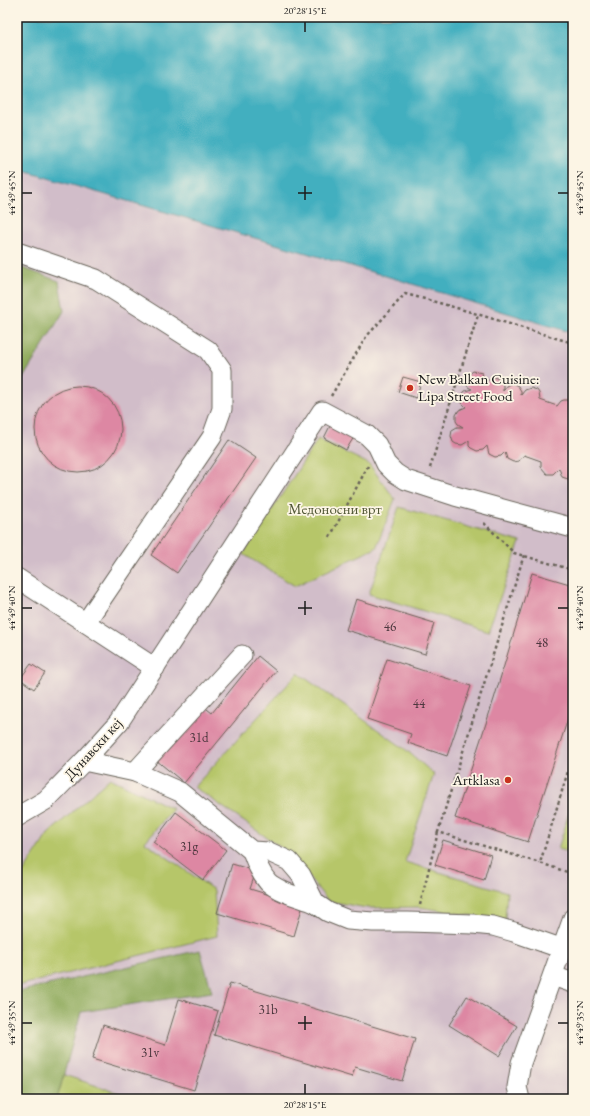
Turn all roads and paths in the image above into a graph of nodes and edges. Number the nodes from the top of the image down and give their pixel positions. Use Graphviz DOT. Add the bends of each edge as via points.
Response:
graph roads {
  1 [pos="17,252"];
  2 [pos="478,314"];
  3 [pos="573,343"];
  4 [pos="322,411"];
  5 [pos="378,446"];
  6 [pos="424,486"];
  7 [pos="573,528"];
  8 [pos="330,537"];
  9 [pos="514,552"];
  10 [pos="524,555"];
  11 [pos="573,570"];
  12 [pos="17,578"];
  13 [pos="86,622"];
  14 [pos="242,655"];
  15 [pos="155,668"];
  16 [pos="573,755"];
  17 [pos="84,761"];
  18 [pos="135,772"];
  19 [pos="17,817"];
  20 [pos="438,832"];
  21 [pos="252,851"];
  22 [pos="540,863"];
  23 [pos="573,874"];
  24 [pos="315,903"];
  25 [pos="573,920"];
  26 [pos="415,922"];
  27 [pos="563,949"];
  28 [pos="553,976"];
  29 [pos="573,983"];
  30 [pos="520,1099"];
  1 -- 13 [label="street" via="96,280 208,350 222,370 222,408 212,437"];
  2 -- 3 [label="path"];
  2 -- 4 [label="path" via="405,294 366,337"];
  2 -- 6 [label="path"];
  4 -- 5 [label="street" via="367,435"];
  4 -- 15 [label="street, Дунавски кеј"];
  5 -- 6 [label="street" via="386,464 395,473"];
  5 -- 8 [label="path"];
  6 -- 7 [label="street"];
  9 -- 10 [label="path"];
  10 -- 11 [label="path"];
  10 -- 20 [label="path"];
  12 -- 13 [label="street"];
  13 -- 15 [label="street"];
  14 -- 18 [label="street"];
  15 -- 17 [label="street, Дунавски кеј" via="119,722"];
  16 -- 22 [label="path"];
  17 -- 18 [label="street"];
  17 -- 19 [label="street, Дунавски кеј" via="46,800"];
  18 -- 21 [label="street" via="180,792"];
  20 -- 22 [label="path"];
  20 -- 26 [label="path"];
  21 -- 24 [label="street" via="258,867 268,882 283,891"];
  21 -- 24 [label="street" via="269,852 289,860 301,875"];
  22 -- 23 [label="path"];
  24 -- 26 [label="street" via="328,912 348,920"];
  25 -- 27 [label="street"];
  26 -- 27 [label="street" via="493,926"];
  27 -- 28 [label="street"];
  28 -- 29 [label="street"];
  28 -- 30 [label="street" via="521,1063 517,1087"];
}
